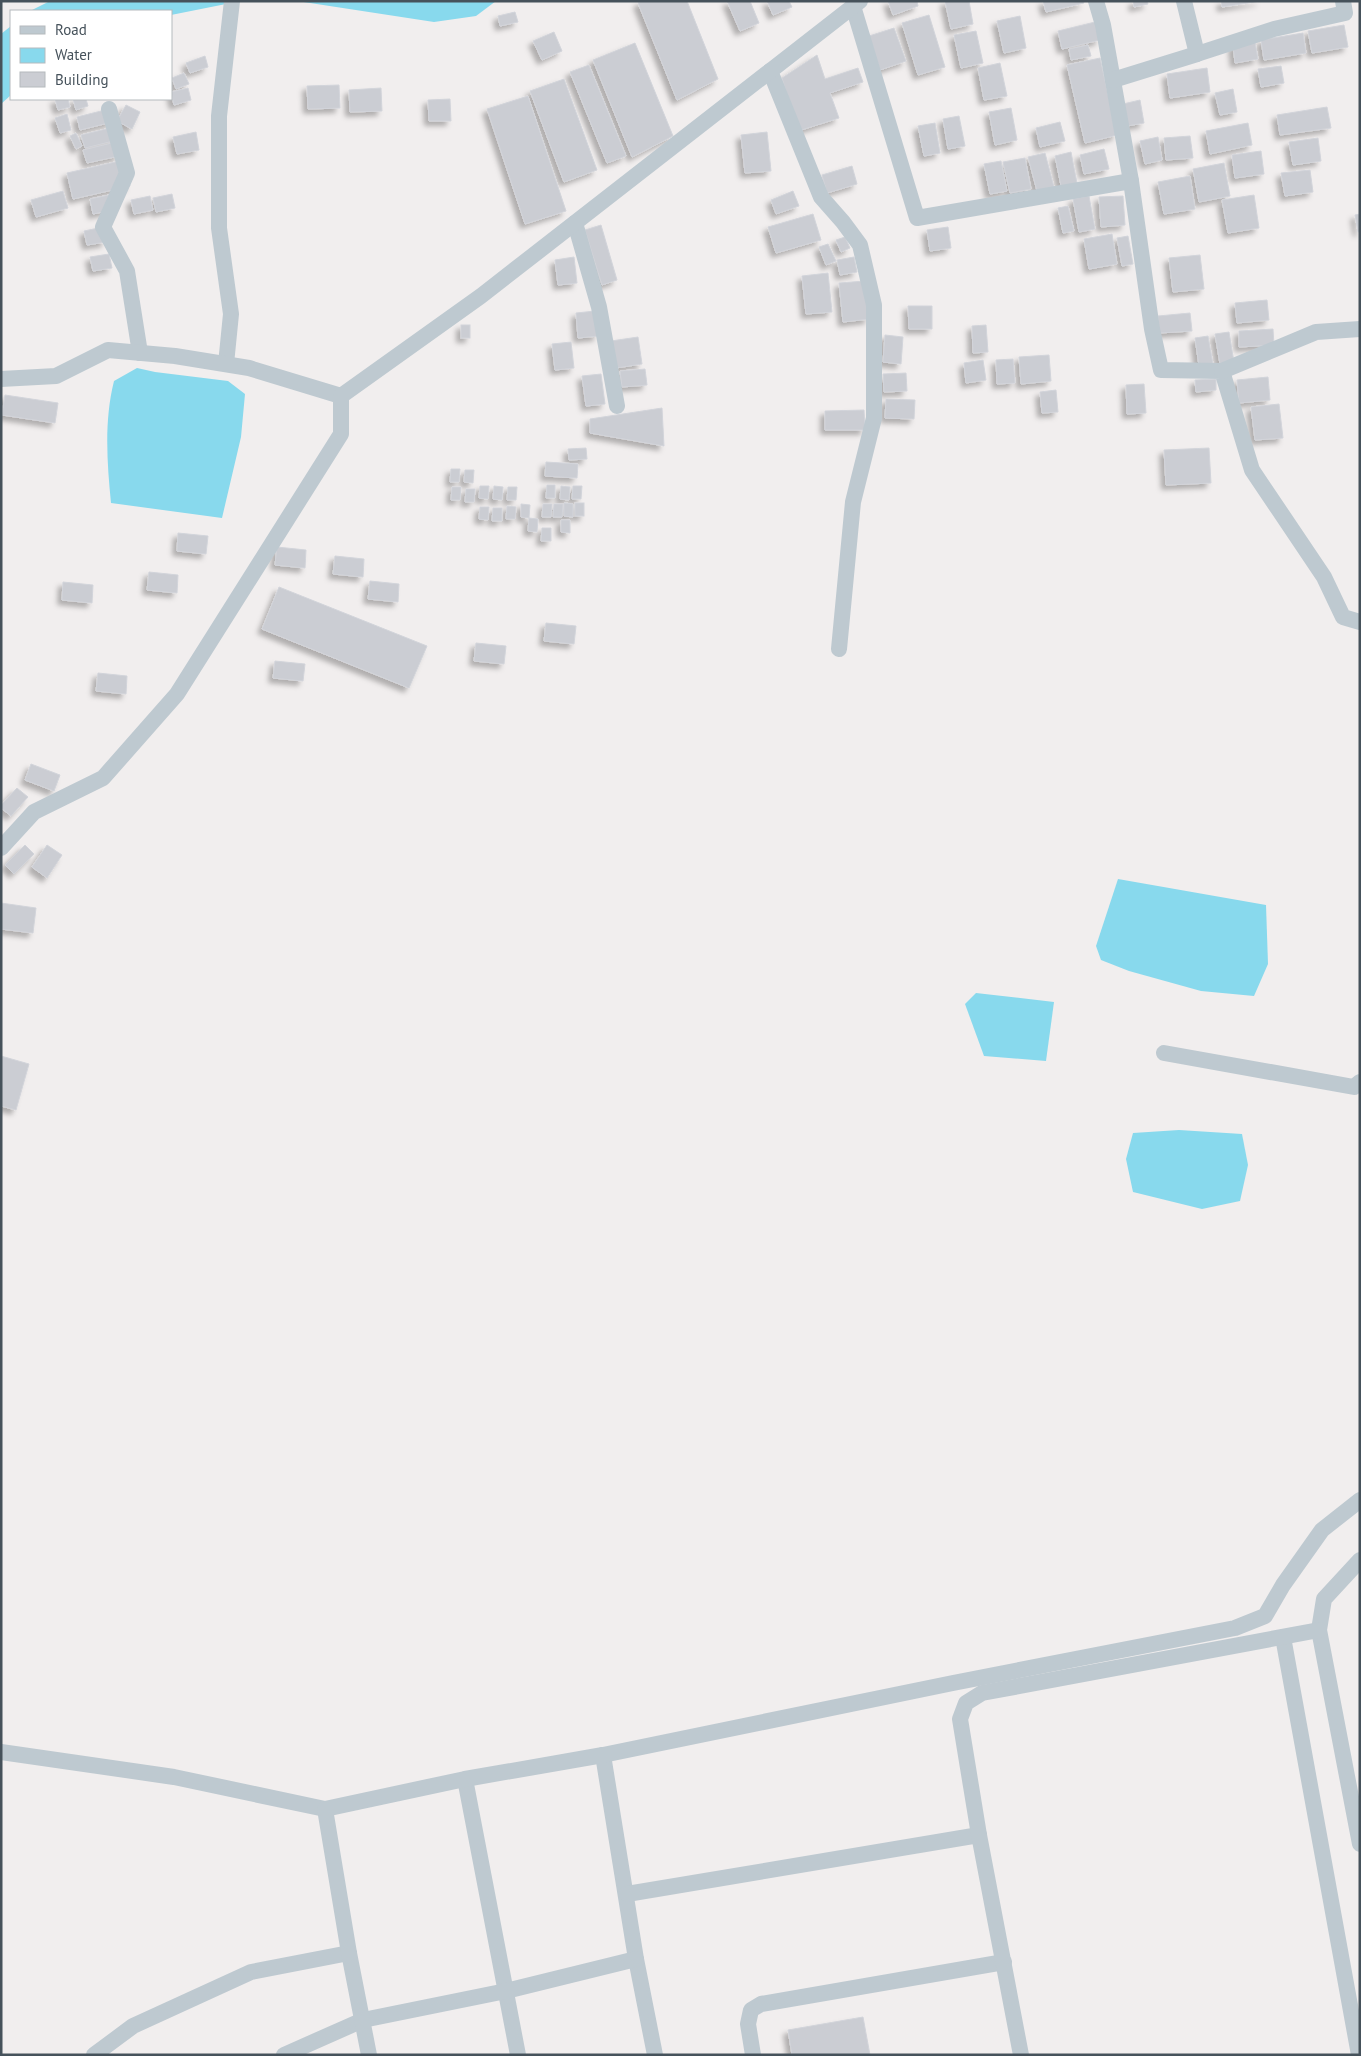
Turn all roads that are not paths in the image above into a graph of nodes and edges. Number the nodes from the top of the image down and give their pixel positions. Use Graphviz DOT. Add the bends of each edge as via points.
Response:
graph roads {
  1 [pos="232,1"];
  2 [pos="1096,1"];
  3 [pos="1184,1"];
  4 [pos="1343,1"];
  5 [pos="856,4"];
  6 [pos="1197,54"];
  7 [pos="770,71"];
  8 [pos="1113,80"];
  9 [pos="109,109"];
  10 [pos="1131,181"];
  11 [pos="575,223"];
  12 [pos="1360,329"];
  13 [pos="140,353"];
  14 [pos="226,364"];
  15 [pos="1222,371"];
  16 [pos="1,379"];
  17 [pos="341,396"];
  18 [pos="617,406"];
  19 [pos="1360,622"];
  20 [pos="839,649"];
  21 [pos="1,848"];
  22 [pos="1164,1053"];
  23 [pos="1360,1082"];
  24 [pos="1360,1500"];
  25 [pos="1360,1560"];
  26 [pos="1319,1630"];
  27 [pos="1283,1637"];
  28 [pos="1,1752"];
  29 [pos="603,1755"];
  30 [pos="465,1778"];
  31 [pos="325,1809"];
  32 [pos="979,1835"];
  33 [pos="1360,1844"];
  34 [pos="627,1894"];
  35 [pos="349,1952"];
  36 [pos="636,1959"];
  37 [pos="1004,1962"];
  38 [pos="506,1991"];
  39 [pos="363,2020"];
  40 [pos="94,2055"];
  41 [pos="284,2055"];
  42 [pos="369,2055"];
  43 [pos="518,2055"];
  44 [pos="655,2055"];
  45 [pos="753,2055"];
  46 [pos="1021,2055"];
  47 [pos="1359,2055"];
  1 -- 14 [label="street" via="219,116 219,228 231,314"];
  2 -- 8 [label="street"];
  3 -- 6 [label="street"];
  4 -- 6 [label="street" via="1345,13 1274,29"];
  5 -- 7 [label="street"];
  5 -- 10 [label="street" via="917,218"];
  6 -- 8 [label="street"];
  7 -- 11 [label="street"];
  7 -- 20 [label="street" via="821,197 860,245 874,305 874,418 853,502"];
  8 -- 10 [label="street"];
  9 -- 13 [label="street" via="127,173 103,227 127,271"];
  10 -- 15 [label="street" via="1161,370"];
  11 -- 17 [label="street" via="481,296"];
  11 -- 18 [label="street" via="599,308"];
  12 -- 15 [label="street" via="1316,332"];
  13 -- 14 [label="street"];
  13 -- 16 [label="street" via="108,350 56,376"];
  14 -- 17 [label="street"];
  15 -- 19 [label="street" via="1252,470 1324,577 1343,617"];
  17 -- 21 [label="street" via="341,434 177,694 104,778 34,812"];
  22 -- 23 [label="street" via="1354,1086"];
  24 -- 29 [label="street" via="1322,1530 1283,1585 1266,1616 1235,1628"];
  25 -- 26 [label="street" via="1324,1599"];
  26 -- 27 [label="street"];
  26 -- 33 [label="street"];
  27 -- 32 [label="street" via="982,1693 966,1703 960,1719"];
  27 -- 47 [label="street"];
  28 -- 31 [label="street" via="174,1777"];
  29 -- 30 [label="street"];
  29 -- 34 [label="street"];
  30 -- 31 [label="street"];
  30 -- 38 [label="street"];
  31 -- 35 [label="street"];
  32 -- 34 [label="street"];
  32 -- 37 [label="street"];
  34 -- 36 [label="street"];
  35 -- 39 [label="street"];
  35 -- 40 [label="street" via="252,1972 133,2026"];
  36 -- 38 [label="street"];
  36 -- 44 [label="street"];
  37 -- 45 [label="street" via="761,2004 751,2010 748,2024"];
  37 -- 46 [label="street"];
  38 -- 39 [label="street"];
  38 -- 43 [label="street"];
  39 -- 41 [label="street"];
  39 -- 42 [label="street"];
}
